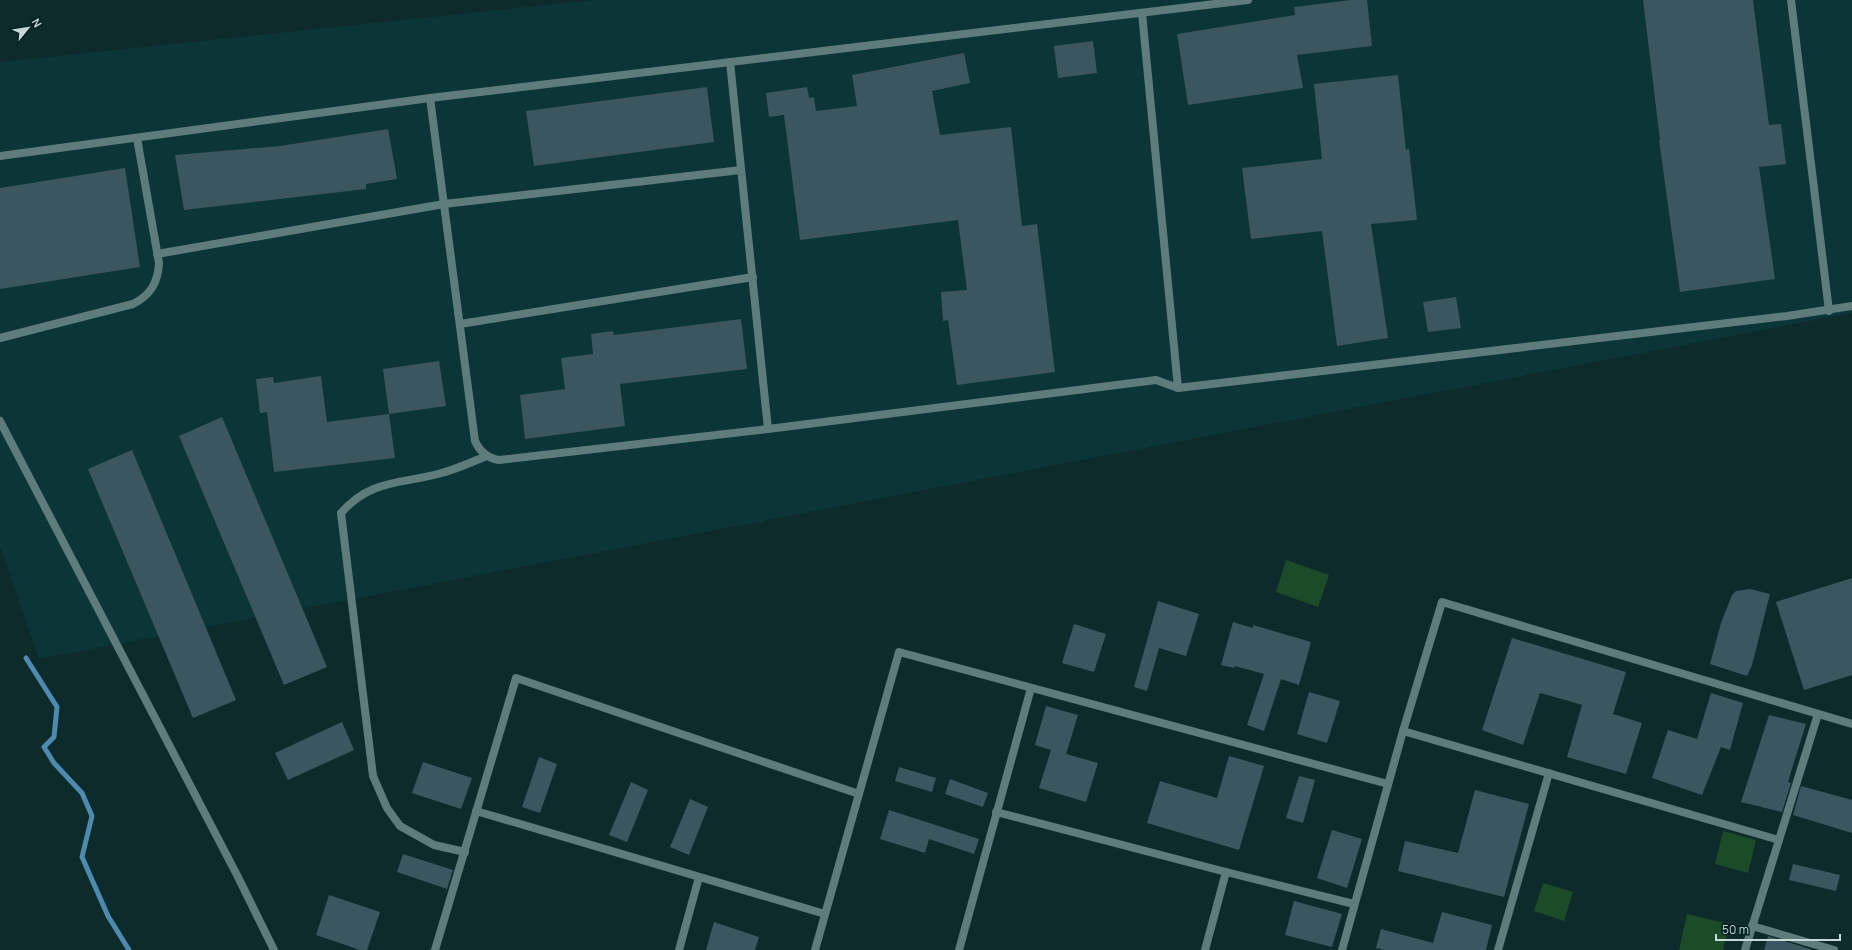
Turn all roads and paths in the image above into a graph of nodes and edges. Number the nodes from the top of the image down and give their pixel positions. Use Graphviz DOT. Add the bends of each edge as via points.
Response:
graph roads {
  1 [pos="1248,0"];
  2 [pos="1791,0"];
  3 [pos="1142,13"];
  4 [pos="730,62"];
  5 [pos="430,98"];
  6 [pos="137,138"];
  7 [pos="0,156"];
  8 [pos="741,170"];
  9 [pos="444,204"];
  10 [pos="157,254"];
  11 [pos="753,278"];
  12 [pos="1852,306"];
  13 [pos="1829,311"];
  14 [pos="460,324"];
  15 [pos="0,338"];
  16 [pos="1178,388"];
  17 [pos="0,421"];
  18 [pos="768,429"];
  19 [pos="487,456"];
  20 [pos="1031,688"];
  21 [pos="1818,714"];
  22 [pos="1852,724"];
  23 [pos="1403,731"];
  24 [pos="1549,773"];
  25 [pos="1388,784"];
  26 [pos="859,794"];
  27 [pos="476,812"];
  28 [pos="996,812"];
  29 [pos="1779,840"];
  30 [pos="465,852"];
  31 [pos="1226,872"];
  32 [pos="699,877"];
  33 [pos="1354,904"];
  34 [pos="825,914"];
  35 [pos="1752,926"];
  36 [pos="274,950"];
  37 [pos="435,950"];
  38 [pos="679,950"];
  39 [pos="815,950"];
  40 [pos="959,950"];
  41 [pos="1205,950"];
  42 [pos="1342,950"];
  43 [pos="1498,950"];
  44 [pos="1745,950"];
  45 [pos="1834,950"];
  1 -- 3 [label="street"];
  2 -- 13 [label="street"];
  3 -- 4 [label="street"];
  3 -- 16 [label="street"];
  4 -- 5 [label="street"];
  4 -- 8 [label="street"];
  5 -- 6 [label="street"];
  5 -- 9 [label="street"];
  6 -- 7 [label="street"];
  6 -- 10 [label="street"];
  8 -- 9 [label="street"];
  8 -- 11 [label="street"];
  9 -- 10 [label="street"];
  9 -- 14 [label="street"];
  10 -- 15 [label="street" via="157,280 150,291 134,304"];
  11 -- 14 [label="street"];
  11 -- 18 [label="street"];
  12 -- 13 [label="street"];
  13 -- 16 [label="street"];
  14 -- 19 [label="street" via="475,441"];
  16 -- 18 [label="street" via="1156,380"];
  17 -- 36 [label="street"];
  18 -- 19 [label="street" via="499,460"];
  19 -- 30 [label="street" via="439,474 370,490 352,501 341,513 373,776 387,808 400,826 434,845"];
  20 -- 25 [label="street"];
  20 -- 26 [label="street" via="899,652"];
  20 -- 28 [label="street"];
  21 -- 22 [label="street"];
  21 -- 23 [label="street" via="1442,602"];
  21 -- 29 [label="street"];
  23 -- 24 [label="street"];
  23 -- 25 [label="street"];
  24 -- 29 [label="street"];
  24 -- 43 [label="street"];
  25 -- 33 [label="street"];
  26 -- 27 [label="street" via="516,678"];
  26 -- 34 [label="street"];
  27 -- 30 [label="street"];
  27 -- 32 [label="street"];
  28 -- 31 [label="street"];
  28 -- 40 [label="street"];
  29 -- 35 [label="street"];
  30 -- 37 [label="street"];
  31 -- 33 [label="street"];
  31 -- 41 [label="street"];
  32 -- 34 [label="street"];
  32 -- 38 [label="street"];
  33 -- 42 [label="street"];
  34 -- 39 [label="street"];
  35 -- 44 [label="street"];
  35 -- 45 [label="street"];
}
